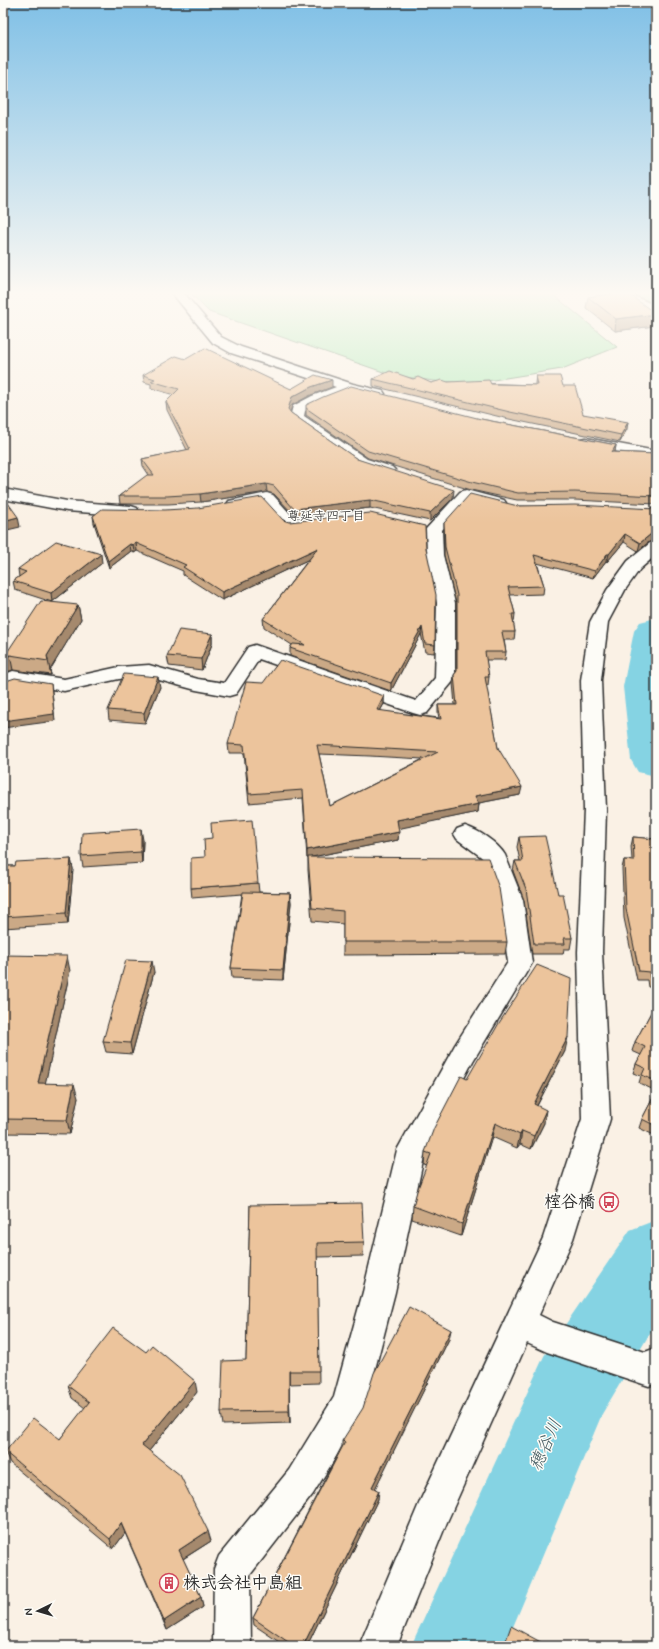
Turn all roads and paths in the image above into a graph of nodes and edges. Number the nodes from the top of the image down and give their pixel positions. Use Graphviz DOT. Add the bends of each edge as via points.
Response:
graph roads {
  1 [pos="292,369"];
  2 [pos="350,387"];
  3 [pos="388,396"];
  4 [pos="571,439"];
  5 [pos="656,455"];
  6 [pos="398,474"];
  7 [pos="3,494"];
  8 [pos="510,505"];
  9 [pos="217,507"];
  10 [pos="147,512"];
  11 [pos="370,514"];
  12 [pos="656,547"];
  13 [pos="3,682"];
  14 [pos="465,834"];
  15 [pos="533,1329"];
  16 [pos="652,1367"];
  17 [pos="232,1646"];
  18 [pos="378,1646"];
  1 -- 2 [label="street"];
  2 -- 3 [label="street"];
  2 -- 6 [label="street" via="298,409 296,417 362,462"];
  4 -- 5 [label="street"];
  7 -- 10 [label="street" via="67,506"];
  8 -- 13 [label="street" via="460,493 427,528 446,603 445,679 420,709 255,651 229,690 149,671 119,673 64,685 13,678"];
  9 -- 11 [label="street" via="267,498 290,523"];
  12 -- 15 [label="street" via="634,565 616,590 599,622 591,680 595,810 590,952 596,1120 558,1239"];
  14 -- 17 [label="street" via="494,855 511,900 520,963 464,1053 411,1150 379,1292 349,1404 301,1482 232,1569"];
  15 -- 16 [label="street"];
  15 -- 18 [label="street" via="434,1512"];
}
